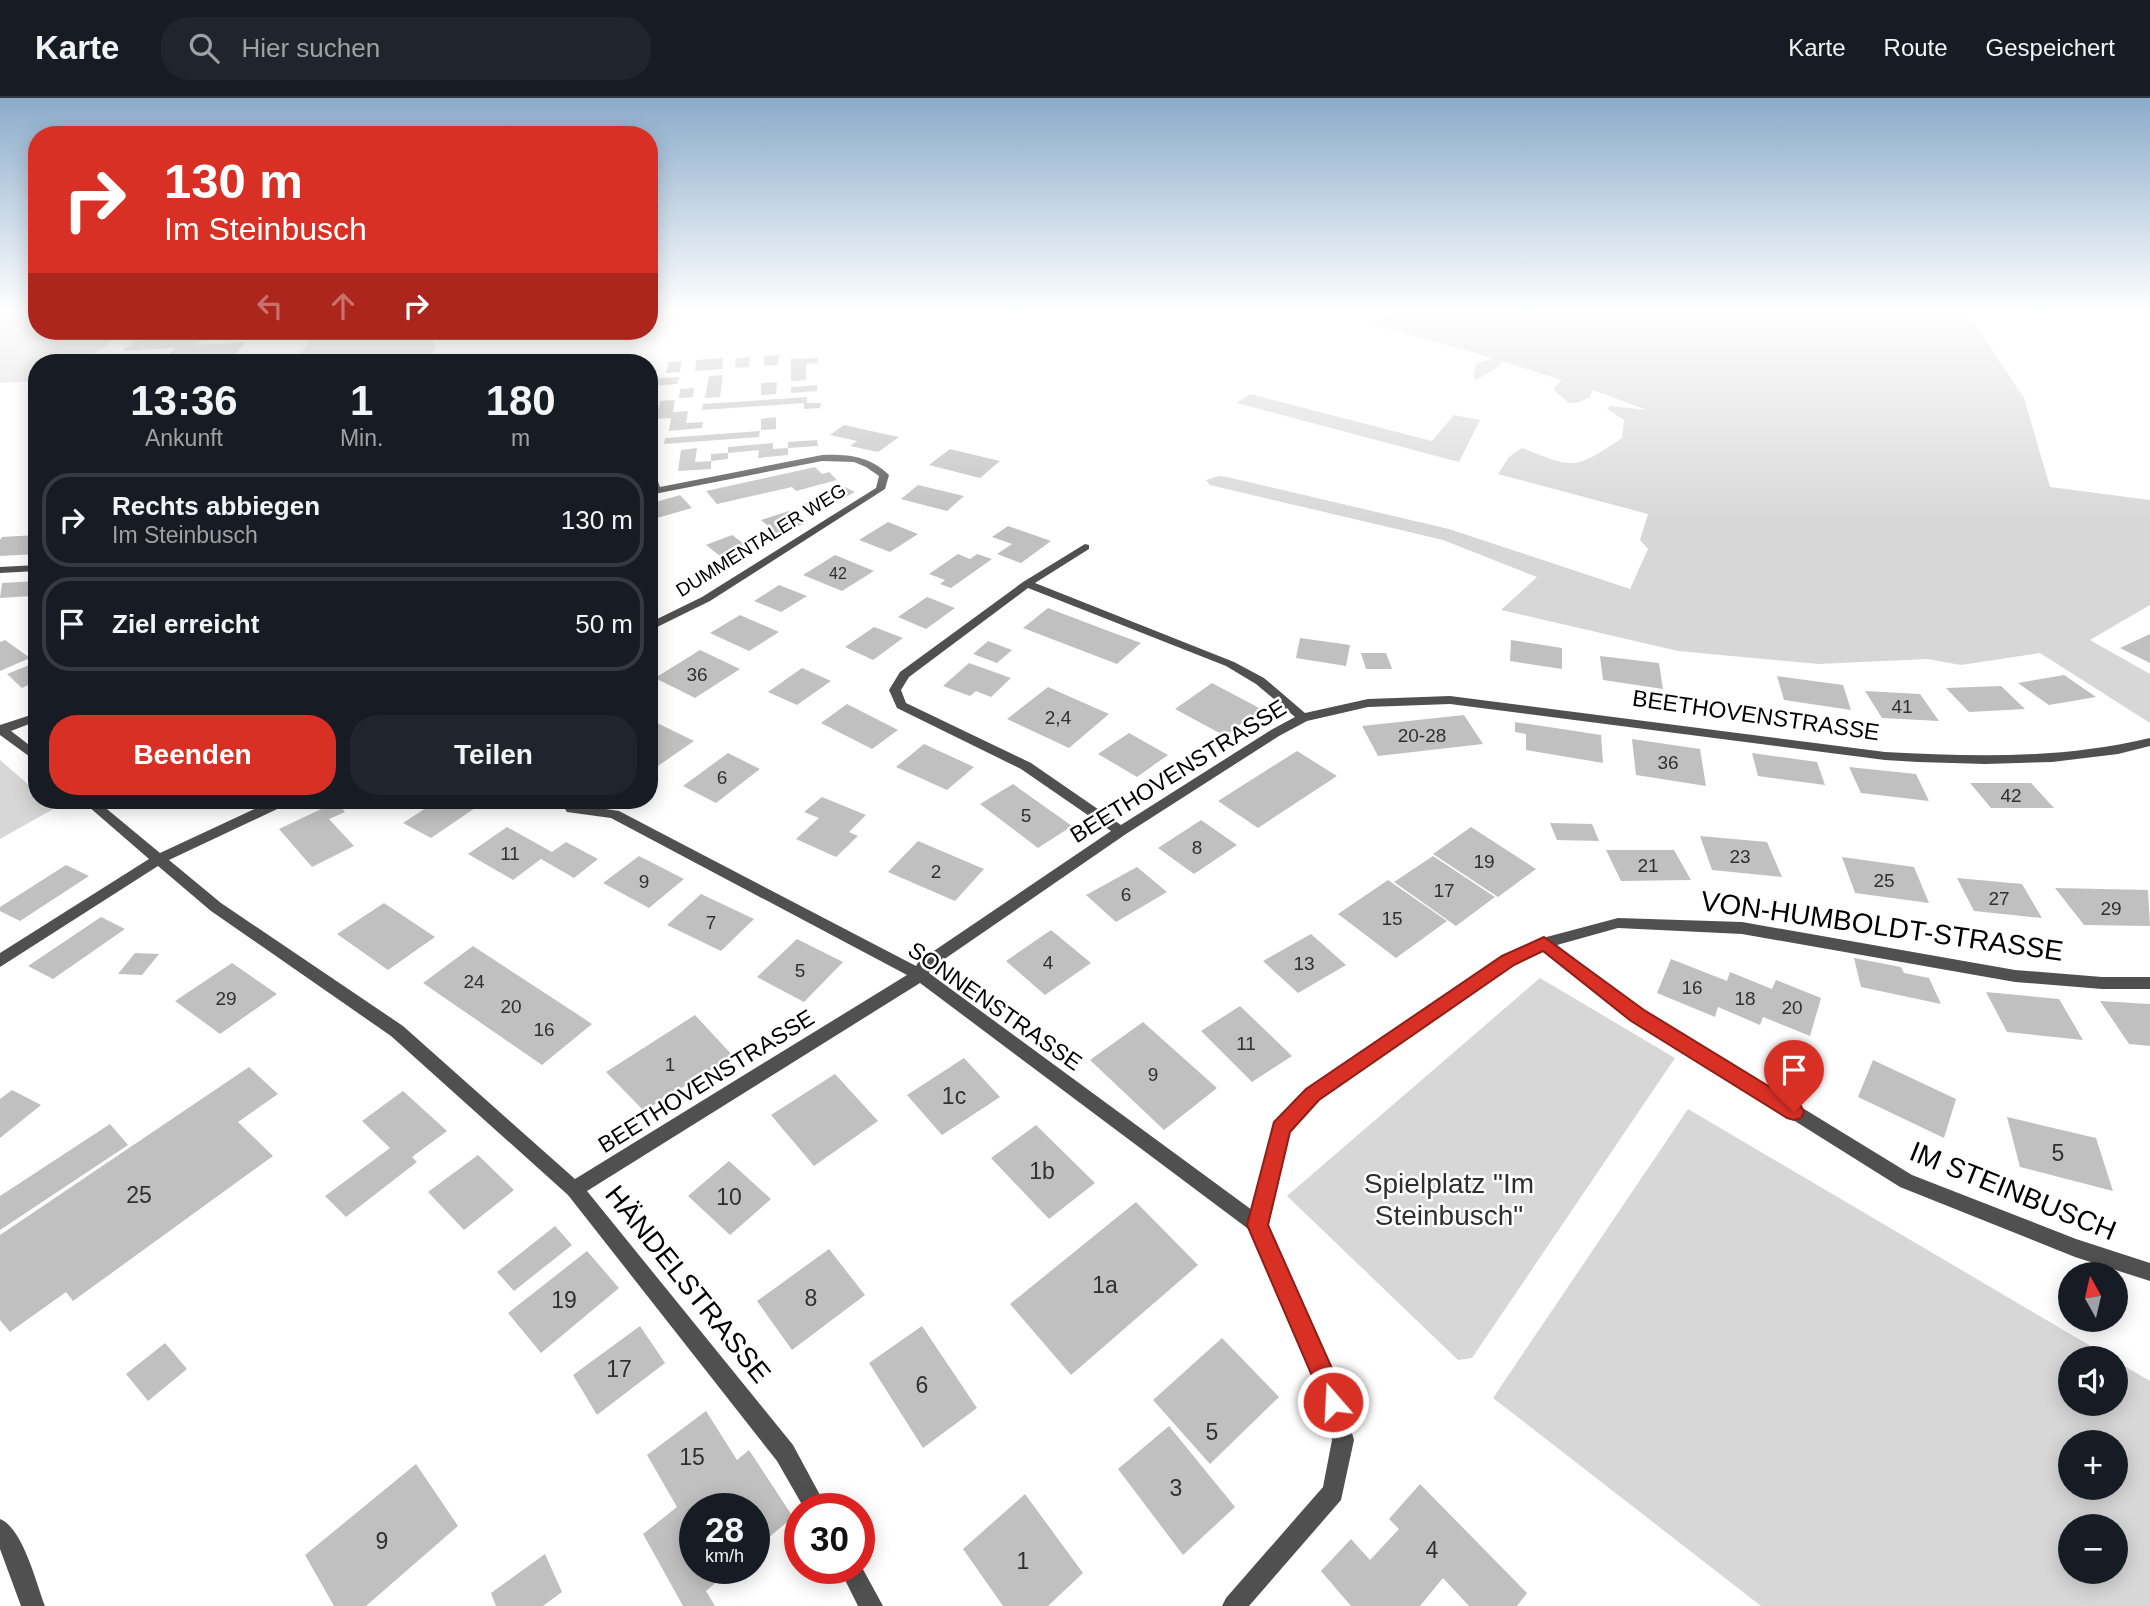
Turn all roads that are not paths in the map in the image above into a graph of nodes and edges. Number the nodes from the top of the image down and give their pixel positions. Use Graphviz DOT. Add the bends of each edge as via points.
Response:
graph roads {
  1 [pos="658,490"];
  2 [pos="1085,547"];
  3 [pos="28,568"];
  4 [pos="0,570"];
  5 [pos="1027,584"];
  6 [pos="658,623"];
  7 [pos="1303,719"];
  8 [pos="28,720"];
  9 [pos="1,730"];
  10 [pos="2150,742"];
  11 [pos="28,751"];
  12 [pos="99,809"];
  13 [pos="266,809"];
  14 [pos="572,809"];
  15 [pos="1121,831"];
  16 [pos="161,858"];
  17 [pos="1544,943"];
  18 [pos="0,961"];
  19 [pos="920,975"];
  20 [pos="2150,982"];
  21 [pos="574,1189"];
  22 [pos="1258,1225"];
  23 [pos="2150,1272"];
  24 [pos="808,1493"];
  25 [pos="0,1530"];
  26 [pos="858,1584"];
  27 [pos="33,1606"];
  28 [pos="871,1606"];
  29 [pos="1234,1606"];
  1 -- 6 [label="street, DUMMENTALER WEG" via="822,458 870,463 884,475 880,489 706,599"];
  2 -- 5 [label="street"];
  3 -- 4 [label="street"];
  5 -- 7 [label="street" via="1230,664 1260,681"];
  5 -- 15 [label="street" via="904,675 896,698 911,712 1026,766"];
  7 -- 10 [label="street, BEETHOVENSTRASSE" via="1368,703 1450,700 1913,757 1985,761 2075,756"];
  7 -- 15 [label="street, BEETHOVENSTRASSE"];
  8 -- 9 [label="street"];
  9 -- 11 [label="street"];
  12 -- 16 [label="street, HÄNDELSTRASSE"];
  13 -- 16 [label="street"];
  14 -- 19 [label="street, SONNENSTRASSE" via="614,814"];
  15 -- 19 [label="street, BEETHOVENSTRASSE" via="925,965"];
  16 -- 18 [label="street"];
  16 -- 21 [label="street, HÄNDELSTRASSE" via="216,906 397,1031"];
  17 -- 20 [label="street, VON-HUMBOLDT-STRASSE" via="1618,922 1742,928 2015,976 2102,984"];
  17 -- 22 [label="street, VON-HUMBOLDT-STRASSE" via="1466,987 1312,1094 1281,1128"];
  17 -- 23 [label="street, IM STEINBUSCH" via="1638,1016 1906,1181 2075,1248"];
  19 -- 21 [label="street, BEETHOVENSTRASSE"];
  19 -- 22 [label="street, SONNENSTRASSE"];
  21 -- 24 [label="street, HÄNDELSTRASSE" via="785,1453"];
  22 -- 29 [label="street" via="1328,1384 1343,1440 1333,1492"];
  25 -- 27 [label="street" via="11,1546"];
  26 -- 28 [label="street"];
}
